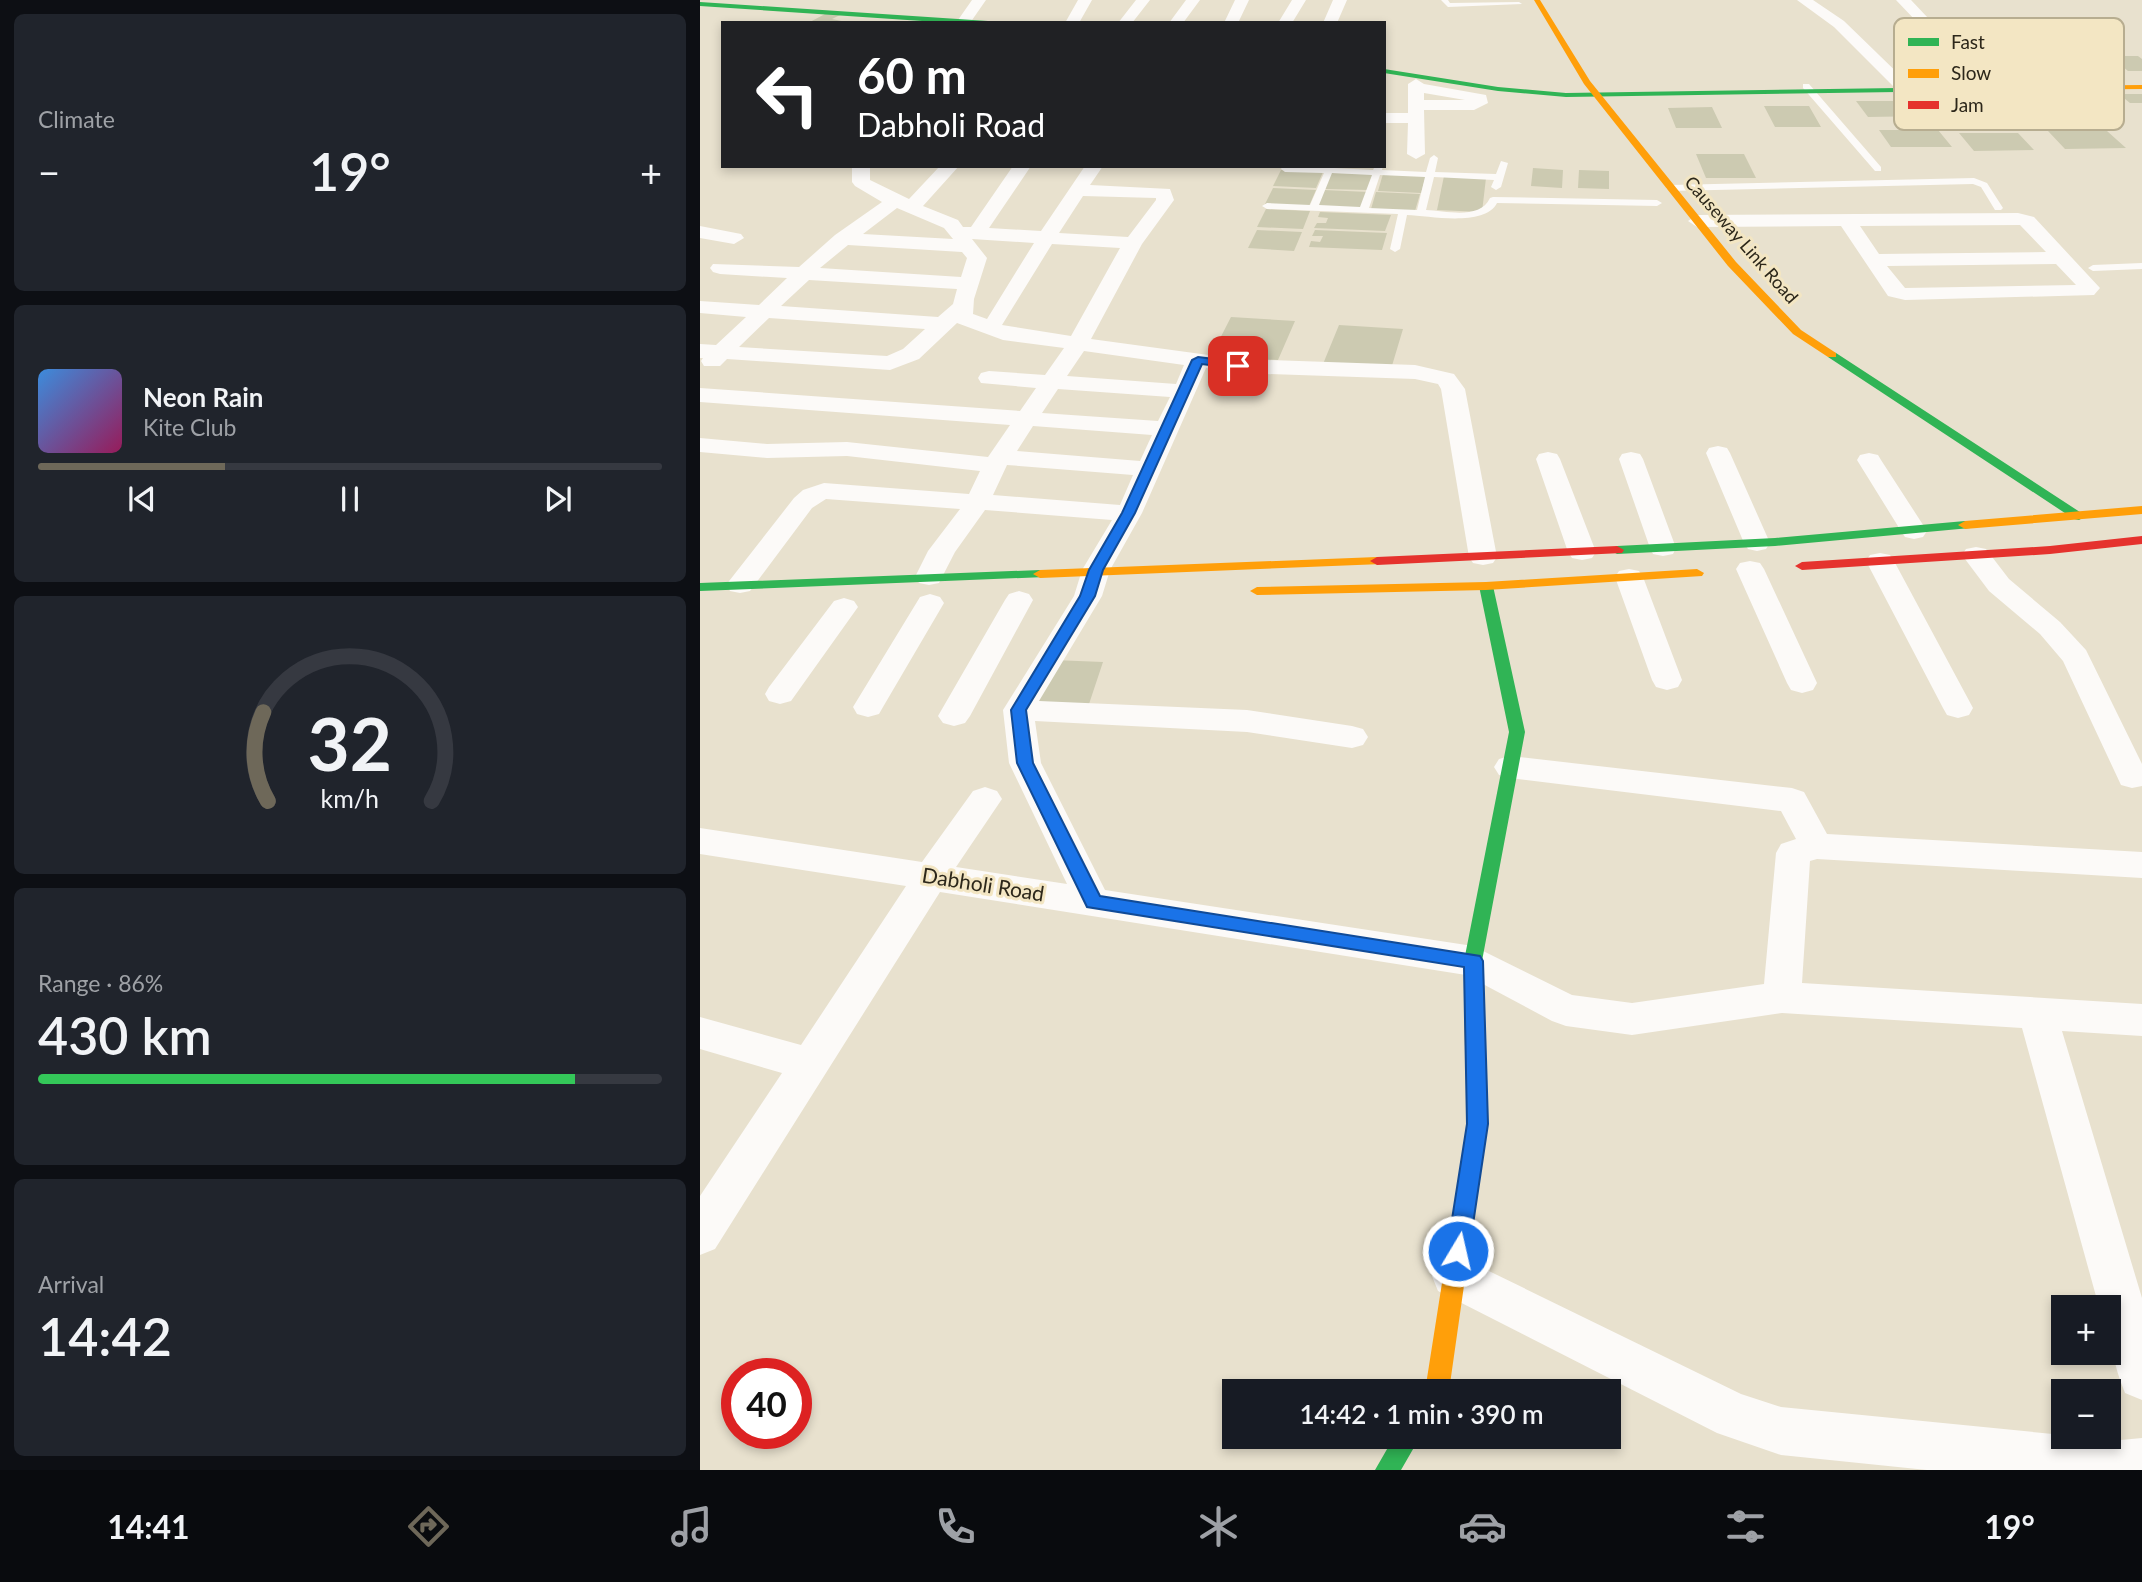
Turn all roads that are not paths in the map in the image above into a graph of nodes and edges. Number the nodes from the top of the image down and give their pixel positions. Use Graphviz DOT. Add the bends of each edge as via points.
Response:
graph roads {
  1 [pos="979,0"];
  2 [pos="1085,0"];
  3 [pos="1143,0"];
  4 [pos="1193,0"];
  5 [pos="1242,0"];
  6 [pos="1299,0"];
  7 [pos="1340,0"];
  8 [pos="1444,0"];
  9 [pos="1537,0"];
  10 [pos="1804,0"];
  11 [pos="1903,0"];
  12 [pos="700,4"];
  13 [pos="1520,7"];
  14 [pos="1921,18"];
  15 [pos="955,21"];
  16 [pos="1073,21"];
  17 [pos="1127,21"];
  18 [pos="1177,21"];
  19 [pos="1232,21"];
  20 [pos="1287,21"];
  21 [pos="1331,21"];
  22 [pos="1386,72"];
  23 [pos="1894,79"];
  24 [pos="1416,81"];
  25 [pos="2124,81"];
  26 [pos="2142,81"];
  27 [pos="1561,87"];
  28 [pos="1894,87"];
  29 [pos="2124,87"];
  30 [pos="2142,87"];
  31 [pos="1810,89"];
  32 [pos="1595,92"];
  33 [pos="1583,115"];
  34 [pos="1386,118"];
  35 [pos="1419,118"];
  36 [pos="1416,155"];
  37 [pos="1434,158"];
  38 [pos="1504,163"];
  39 [pos="861,168"];
  40 [pos="948,168"];
  41 [pos="1021,168"];
  42 [pos="1093,168"];
  43 [pos="1330,168"];
  44 [pos="1285,169"];
  45 [pos="1378,169"];
  46 [pos="1878,169"];
  47 [pos="1429,174"];
  48 [pos="1498,177"];
  49 [pos="1640,183"];
  50 [pos="1671,188"];
  51 [pos="1077,190"];
  52 [pos="1493,200"];
  53 [pos="903,204"];
  54 [pos="1267,206"];
  55 [pos="1313,208"];
  56 [pos="1661,208"];
  57 [pos="1998,208"];
  58 [pos="1364,211"];
  59 [pos="1404,212"];
  60 [pos="1421,213"];
  61 [pos="1933,220"];
  62 [pos="1697,221"];
  63 [pos="1847,221"];
  64 [pos="700,232"];
  65 [pos="967,237"];
  66 [pos="734,238"];
  67 [pos="1046,238"];
  68 [pos="842,239"];
  69 [pos="1133,243"];
  70 [pos="1395,248"];
  71 [pos="2063,258"];
  72 [pos="1962,259"];
  73 [pos="1872,260"];
  74 [pos="2142,266"];
  75 [pos="720,268"];
  76 [pos="2093,268"];
  77 [pos="806,272"];
  78 [pos="969,284"];
  79 [pos="1989,292"];
  80 [pos="963,306"];
  81 [pos="700,307"];
  82 [pos="765,311"];
  83 [pos="997,320"];
  84 [pos="943,324"];
  85 [pos="1078,343"];
  86 [pos="1786,344"];
  87 [pos="710,352"];
  88 [pos="1198,360"];
  89 [pos="1821,367"];
  90 [pos="700,373"];
  91 [pos="989,379"];
  92 [pos="1052,381"];
  93 [pos="1184,391"];
  94 [pos="700,395"];
  95 [pos="1026,419"];
  96 [pos="1167,429"];
  97 [pos="700,445"];
  98 [pos="1718,453"];
  99 [pos="1548,458"];
  100 [pos="1631,458"];
  101 [pos="1869,460"];
  102 [pos="997,461"];
  103 [pos="1149,468"];
  104 [pos="977,503"];
  105 [pos="2026,504"];
  106 [pos="2142,510"];
  107 [pos="1129,513"];
  108 [pos="2078,516"];
  109 [pos="2049,520"];
  110 [pos="1914,531"];
  111 [pos="2142,540"];
  112 [pos="1663,548"];
  113 [pos="1582,552"];
  114 [pos="1976,555"];
  115 [pos="1483,557"];
  116 [pos="1880,561"];
  117 [pos="1752,563"];
  118 [pos="1789,567"];
  119 [pos="1710,572"];
  120 [pos="1629,577"];
  121 [pos="740,585"];
  122 [pos="1486,586"];
  123 [pos="700,587"];
  124 [pos="1090,590"];
  125 [pos="1238,592"];
  126 [pos="927,597"];
  127 [pos="1015,600"];
  128 [pos="839,607"];
  129 [pos="1667,680"];
  130 [pos="1802,683"];
  131 [pos="780,694"];
  132 [pos="868,706"];
  133 [pos="1958,708"];
  134 [pos="1018,710"];
  135 [pos="954,716"];
  136 [pos="1352,737"];
  137 [pos="1510,767"];
  138 [pos="2132,777"];
  139 [pos="985,799"];
  140 [pos="700,841"];
  141 [pos="1816,846"];
  142 [pos="2142,865"];
  143 [pos="931,877"];
  144 [pos="1094,902"];
  145 [pos="1473,961"];
  146 [pos="1782,997"];
  147 [pos="2037,1013"];
  148 [pos="2142,1020"];
  149 [pos="700,1033"];
  150 [pos="810,1064"];
  151 [pos="700,1234"];
  152 [pos="1454,1276"];
  153 [pos="2142,1376"];
  154 [pos="1439,1379"];
  155 [pos="1400,1449"];
  156 [pos="2142,1463"];
  157 [pos="1387,1470"];
  1 -- 15 [label="street"];
  2 -- 16 [label="street"];
  3 -- 17 [label="street"];
  4 -- 18 [label="street"];
  5 -- 19 [label="street"];
  6 -- 20 [label="street"];
  7 -- 21 [label="street"];
  8 -- 13 [label="lane" via="1448,5"];
  9 -- 32 [label="main road, Causeway Link Road"];
  10 -- 23 [label="street" via="1839,24"];
  11 -- 14 [label="street"];
  12 -- 15 [label="main road"];
  22 -- 24 [label="main road"];
  24 -- 27 [label="main road"];
  24 -- 35 [label="street"];
  24 -- 35 [label="street" via="1480,98 1474,105"];
  25 -- 26 [label="main road"];
  27 -- 32 [label="main road"];
  27 -- 33 [label="main road"];
  28 -- 31 [label="main road"];
  29 -- 30 [label="main road"];
  31 -- 32 [label="main road"];
  31 -- 46 [label="lane"];
  32 -- 50 [label="main road, Causeway Link Road"];
  34 -- 35 [label="street"];
  35 -- 36 [label="street"];
  37 -- 47 [label="lane"];
  38 -- 48 [label="lane"];
  39 -- 53 [label="street" via="861,182"];
  40 -- 53 [label="street"];
  41 -- 65 [label="street"];
  42 -- 51 [label="street"];
  43 -- 44 [label="lane"];
  43 -- 45 [label="lane"];
  43 -- 55 [label="lane"];
  45 -- 47 [label="lane"];
  45 -- 58 [label="lane"];
  47 -- 48 [label="lane"];
  47 -- 60 [label="lane"];
  48 -- 52 [label="lane"];
  49 -- 56 [label="main road, Causeway Link Road"];
  50 -- 57 [label="lane" via="1974,181 1984,185"];
  50 -- 62 [label="main road, Causeway Link Road"];
  51 -- 67 [label="street"];
  51 -- 69 [label="street" via="1164,193 1166,200"];
  52 -- 56 [label="lane"];
  52 -- 60 [label="lane" via="1492,207 1474,215"];
  53 -- 65 [label="street" via="951,224"];
  53 -- 68 [label="street"];
  54 -- 55 [label="lane"];
  55 -- 58 [label="lane"];
  58 -- 59 [label="lane"];
  59 -- 60 [label="lane"];
  59 -- 70 [label="lane"];
  61 -- 63 [label="street"];
  61 -- 71 [label="street" via="2027,221"];
  61 -- 72 [label="street"];
  62 -- 63 [label="street"];
  62 -- 108 [label="main road, Causeway Link Road" via="1797,331"];
  63 -- 73 [label="street"];
  64 -- 66 [label="street"];
  65 -- 67 [label="street"];
  65 -- 68 [label="street"];
  65 -- 78 [label="street" via="977,258"];
  67 -- 69 [label="street"];
  67 -- 83 [label="street"];
  68 -- 77 [label="street"];
  69 -- 85 [label="street"];
  71 -- 72 [label="street"];
  71 -- 79 [label="street" via="2090,286 2087,291"];
  72 -- 73 [label="street"];
  72 -- 79 [label="street"];
  73 -- 79 [label="street" via="1895,292 1905,295"];
  74 -- 76 [label="lane"];
  75 -- 77 [label="street"];
  77 -- 78 [label="street"];
  77 -- 82 [label="street"];
  78 -- 80 [label="street"];
  80 -- 84 [label="street"];
  80 -- 85 [label="street" via="962,317 1003,333"];
  81 -- 82 [label="street"];
  82 -- 84 [label="street"];
  82 -- 87 [label="street"];
  84 -- 87 [label="street" via="911,354 890,363"];
  85 -- 88 [label="street"];
  85 -- 92 [label="street"];
  86 -- 89 [label="main road"];
  87 -- 90 [label="street"];
  88 -- 93 [label="street"];
  88 -- 115 [label="street" via="1238,366 1415,372 1446,379 1453,389"];
  91 -- 92 [label="street"];
  92 -- 93 [label="street"];
  92 -- 95 [label="street"];
  93 -- 96 [label="street"];
  94 -- 95 [label="street"];
  95 -- 96 [label="street"];
  95 -- 102 [label="street"];
  96 -- 103 [label="street"];
  97 -- 102 [label="street" via="767,451 847,449"];
  98 -- 117 [label="street"];
  99 -- 113 [label="street"];
  100 -- 112 [label="street"];
  101 -- 110 [label="street"];
  102 -- 103 [label="street"];
  102 -- 104 [label="street"];
  103 -- 107 [label="street"];
  104 -- 107 [label="street"];
  104 -- 121 [label="street" via="824,492 812,495"];
  104 -- 126 [label="street" via="942,551"];
  105 -- 109 [label="main road"];
  106 -- 108 [label="main road"];
  107 -- 124 [label="street"];
  108 -- 109 [label="main road"];
  109 -- 110 [label="main road"];
  110 -- 117 [label="main road"];
  111 -- 114 [label="main road"];
  112 -- 113 [label="main road"];
  112 -- 117 [label="main road"];
  113 -- 115 [label="main road"];
  114 -- 116 [label="main road"];
  114 -- 138 [label="street" via="1999,585 2077,657"];
  115 -- 124 [label="main road"];
  116 -- 118 [label="main road"];
  116 -- 133 [label="street"];
  117 -- 130 [label="street"];
  119 -- 120 [label="main road"];
  120 -- 122 [label="main road"];
  120 -- 129 [label="street"];
  121 -- 123 [label="main road"];
  121 -- 126 [label="main road"];
  122 -- 125 [label="main road"];
  122 -- 137 [label="main road" via="1517,732"];
  124 -- 126 [label="main road"];
  124 -- 134 [label="street"];
  126 -- 132 [label="street"];
  127 -- 135 [label="street"];
  128 -- 131 [label="street"];
  134 -- 136 [label="street" via="1247,721"];
  134 -- 144 [label="street" via="1025,763"];
  137 -- 141 [label="street" via="1792,800"];
  137 -- 145 [label="main road"];
  139 -- 143 [label="street"];
  140 -- 143 [label="street, Dabholi Road"];
  141 -- 142 [label="street"];
  141 -- 146 [label="street" via="1793,853"];
  143 -- 144 [label="street, Dabholi Road"];
  143 -- 150 [label="street"];
  144 -- 145 [label="street, Dabholi Road"];
  145 -- 146 [label="street, Dabholi Road" via="1566,1010 1632,1019"];
  145 -- 152 [label="main road" via="1477,1124"];
  146 -- 147 [label="street, Dabholi Road"];
  147 -- 148 [label="street, Dabholi Road"];
  147 -- 153 [label="street"];
  149 -- 150 [label="street"];
  150 -- 151 [label="street"];
  152 -- 154 [label="main road"];
  152 -- 156 [label="street" via="1734,1416 1781,1431 2121,1465"];
  155 -- 157 [label="main road"];
}
